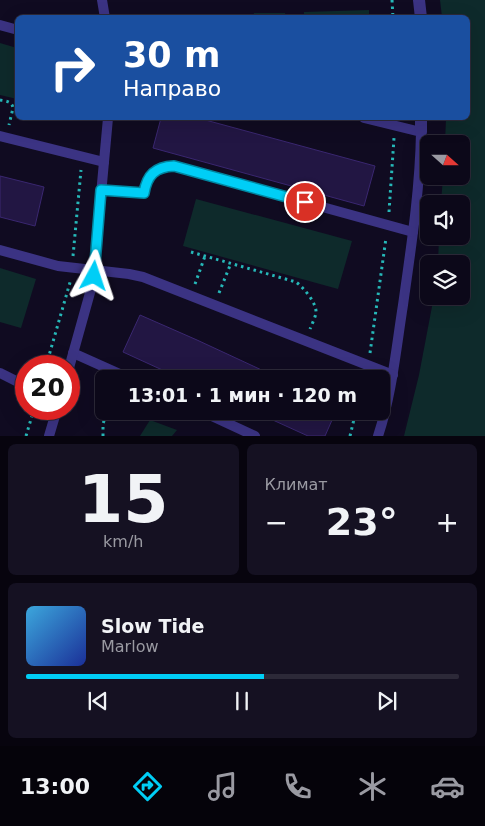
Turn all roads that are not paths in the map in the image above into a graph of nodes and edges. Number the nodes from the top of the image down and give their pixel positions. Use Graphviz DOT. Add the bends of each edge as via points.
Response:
graph roads {
  1 [pos="102,0"];
  2 [pos="418,0"];
  3 [pos="104,15"];
  4 [pos="420,15"];
  5 [pos="0,25"];
  6 [pos="15,29"];
  7 [pos="108,120"];
  8 [pos="373,120"];
  9 [pos="421,120"];
  10 [pos="421,132"];
  11 [pos="3,137"];
  12 [pos="104,162"];
  13 [pos="101,190"];
  14 [pos="413,232"];
  15 [pos="0,250"];
  16 [pos="94,271"];
  17 [pos="73,353"];
  18 [pos="110,370"];
  19 [pos="0,373"];
  20 [pos="393,375"];
  21 [pos="15,380"];
  22 [pos="54,420"];
  23 [pos="221,420"];
  24 [pos="49,436"];
  25 [pos="256,436"];
  26 [pos="378,436"];
  1 -- 3 [label="lane"];
  2 -- 4 [label="street"];
  5 -- 6 [label="lane"];
  7 -- 12 [label="lane"];
  8 -- 10 [label="lane"];
  9 -- 10 [label="street"];
  10 -- 14 [label="lane"];
  11 -- 12 [label="lane"];
  12 -- 13 [label="lane"];
  13 -- 14 [label="lane" via="144,193 155,172 174,166"];
  13 -- 16 [label="lane"];
  14 -- 20 [label="lane"];
  15 -- 16 [label="lane" via="49,264"];
  16 -- 17 [label="lane" via="94,282"];
  16 -- 20 [label="lane" via="143,277"];
  17 -- 18 [label="lane"];
  19 -- 21 [label="lane"];
  20 -- 26 [label="lane"];
  22 -- 24 [label="lane"];
  23 -- 25 [label="lane"];
}
